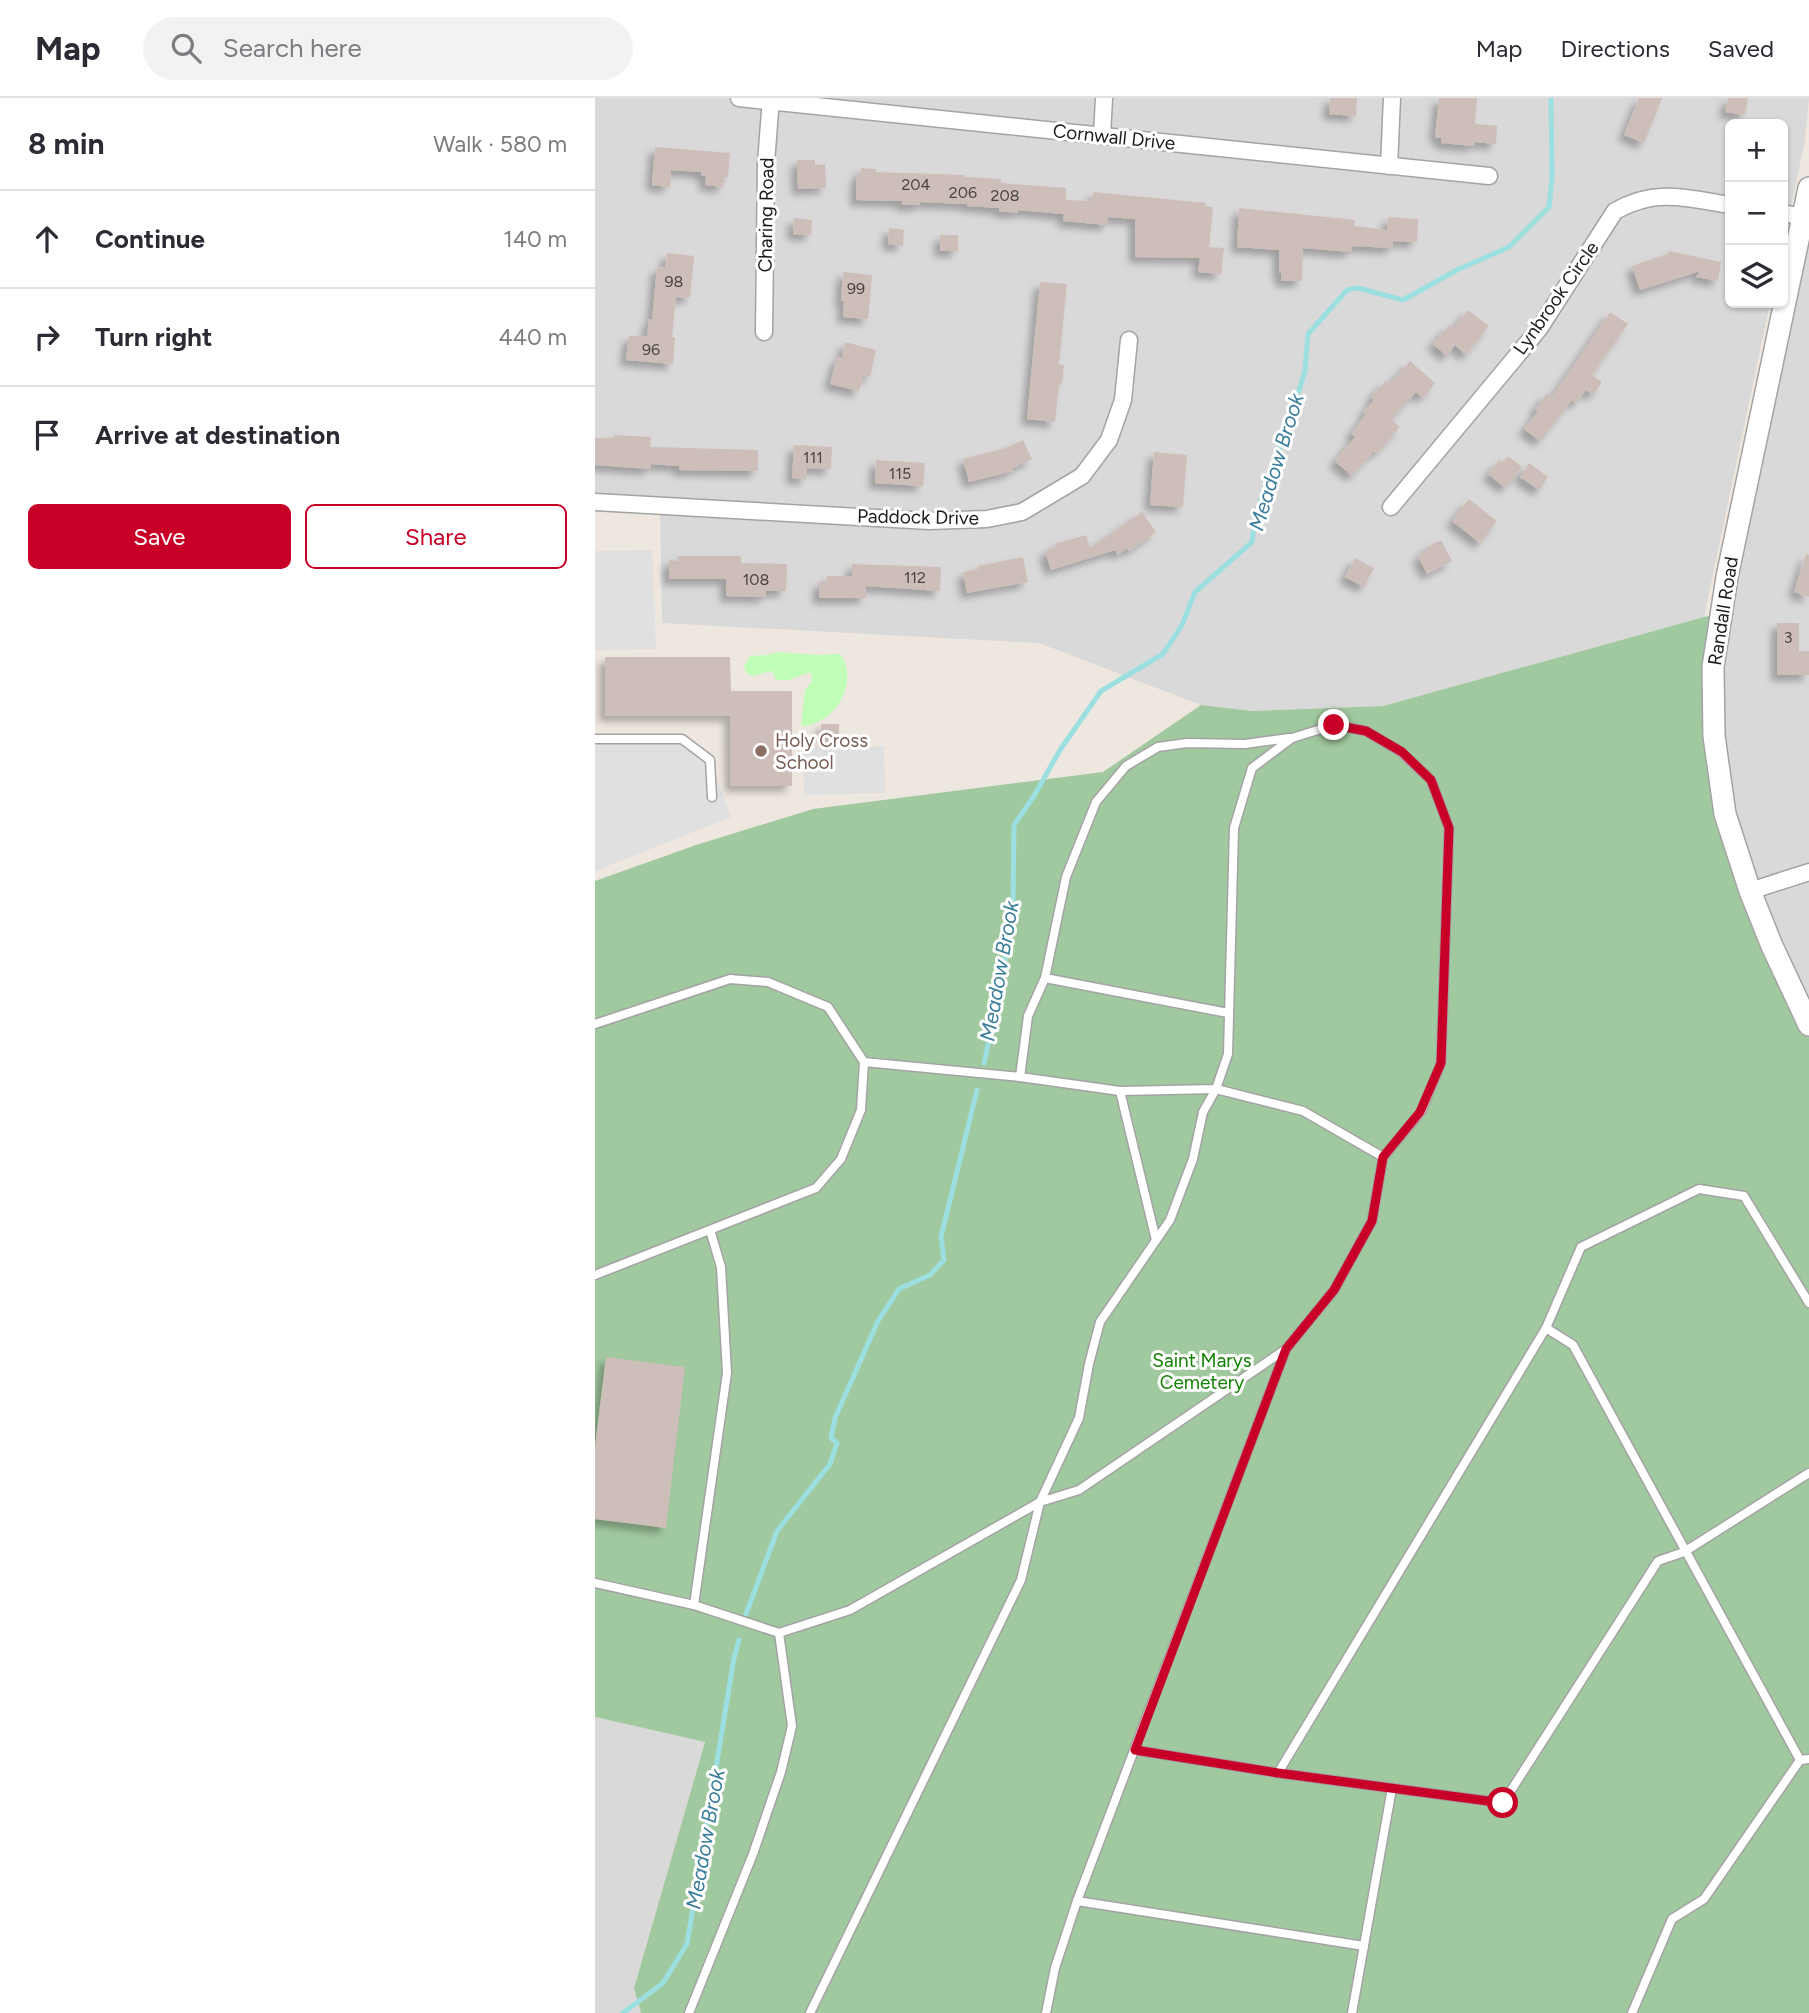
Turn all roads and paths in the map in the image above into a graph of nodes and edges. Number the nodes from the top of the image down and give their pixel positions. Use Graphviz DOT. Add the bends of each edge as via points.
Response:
graph roads {
  1 [pos="739,98"];
  2 [pos="1104,98"];
  3 [pos="1392,98"];
  4 [pos="771,100"];
  5 [pos="1102,136"];
  6 [pos="1389,166"];
  7 [pos="1489,176"];
  8 [pos="1809,188"];
  9 [pos="1725,204"];
  10 [pos="1793,215"];
  11 [pos="764,332"];
  12 [pos="1129,340"];
  13 [pos="595,502"];
  14 [pos="1391,506"];
  15 [pos="1292,738"];
  16 [pos="595,739"];
  17 [pos="712,797"];
  18 [pos="1809,872"];
  19 [pos="1750,891"];
  20 [pos="1045,978"];
  21 [pos="1228,1013"];
  22 [pos="595,1024"];
  23 [pos="1809,1024"];
  24 [pos="864,1062"];
  25 [pos="1020,1077"];
  26 [pos="1216,1089"];
  27 [pos="1120,1091"];
  28 [pos="1383,1157"];
  29 [pos="710,1230"];
  30 [pos="1156,1240"];
  31 [pos="595,1275"];
  32 [pos="1809,1303"];
  33 [pos="1546,1328"];
  34 [pos="1286,1349"];
  35 [pos="1809,1473"];
  36 [pos="1041,1502"];
  37 [pos="1684,1552"];
  38 [pos="595,1583"];
  39 [pos="694,1605"];
  40 [pos="779,1633"];
  41 [pos="1135,1750"];
  42 [pos="1804,1760"];
  43 [pos="1278,1773"];
  44 [pos="1392,1788"];
  45 [pos="1077,1901"];
  46 [pos="1364,1947"];
  47 [pos="689,2013"];
  48 [pos="810,2013"];
  49 [pos="1046,2013"];
  50 [pos="1352,2013"];
  51 [pos="1632,2013"];
  1 -- 4 [label="street, Cornwall Drive"];
  2 -- 5 [label="street"];
  3 -- 6 [label="street"];
  4 -- 5 [label="street, Cornwall Drive"];
  4 -- 11 [label="street, Charing Road"];
  5 -- 6 [label="street, Cornwall Drive"];
  6 -- 7 [label="street, Cornwall Drive"];
  8 -- 10 [label="street, Randall Road"];
  9 -- 14 [label="street, Lynbrook Circle" via="1667,195 1630,202 1615,211 1539,329"];
  10 -- 19 [label="street, Randall Road" via="1713,667 1714,736 1725,814"];
  12 -- 13 [label="street, Paddock Drive" via="1123,400 1109,440 1082,476 1022,512 987,519 929,520"];
  15 -- 20 [label="lane" via="1159,747 1126,766 1096,802 1066,877"];
  15 -- 21 [label="lane" via="1252,768 1234,828"];
  15 -- 28 [label="lane" via="1334,725 1366,731 1402,752 1431,780 1449,828 1441,1063 1420,1112"];
  16 -- 17 [label="lane" via="683,738 710,760"];
  18 -- 19 [label="street"];
  19 -- 23 [label="street, Randall Road"];
  20 -- 21 [label="lane"];
  20 -- 25 [label="lane" via="1028,1016"];
  21 -- 26 [label="lane" via="1228,1054"];
  22 -- 24 [label="lane" via="730,979 768,982 828,1007"];
  24 -- 25 [label="lane"];
  24 -- 29 [label="lane" via="861,1110 841,1159 816,1188"];
  25 -- 27 [label="lane"];
  26 -- 27 [label="lane"];
  26 -- 28 [label="lane" via="1303,1111"];
  26 -- 30 [label="lane" via="1203,1112 1193,1159 1170,1220"];
  27 -- 30 [label="lane"];
  28 -- 34 [label="lane" via="1372,1221 1334,1290"];
  29 -- 31 [label="lane"];
  29 -- 39 [label="lane" via="721,1267 727,1373"];
  30 -- 36 [label="lane" via="1100,1322 1079,1418"];
  32 -- 33 [label="lane" via="1744,1196 1699,1189 1581,1247"];
  33 -- 37 [label="lane" via="1573,1345"];
  33 -- 43 [label="lane"];
  34 -- 36 [label="lane" via="1079,1490"];
  34 -- 41 [label="lane"];
  35 -- 37 [label="lane"];
  36 -- 40 [label="lane" via="850,1610"];
  36 -- 48 [label="lane" via="1021,1580"];
  37 -- 42 [label="lane"];
  37 -- 44 [label="lane" via="1658,1561 1503,1803"];
  38 -- 39 [label="lane"];
  39 -- 40 [label="lane"];
  40 -- 47 [label="lane" via="792,1726 753,1854"];
  41 -- 43 [label="lane"];
  41 -- 45 [label="lane"];
  42 -- 51 [label="lane" via="1704,1899 1672,1919"];
  43 -- 44 [label="lane"];
  44 -- 46 [label="lane"];
  45 -- 46 [label="lane"];
  45 -- 49 [label="lane"];
  46 -- 50 [label="lane"];
}
